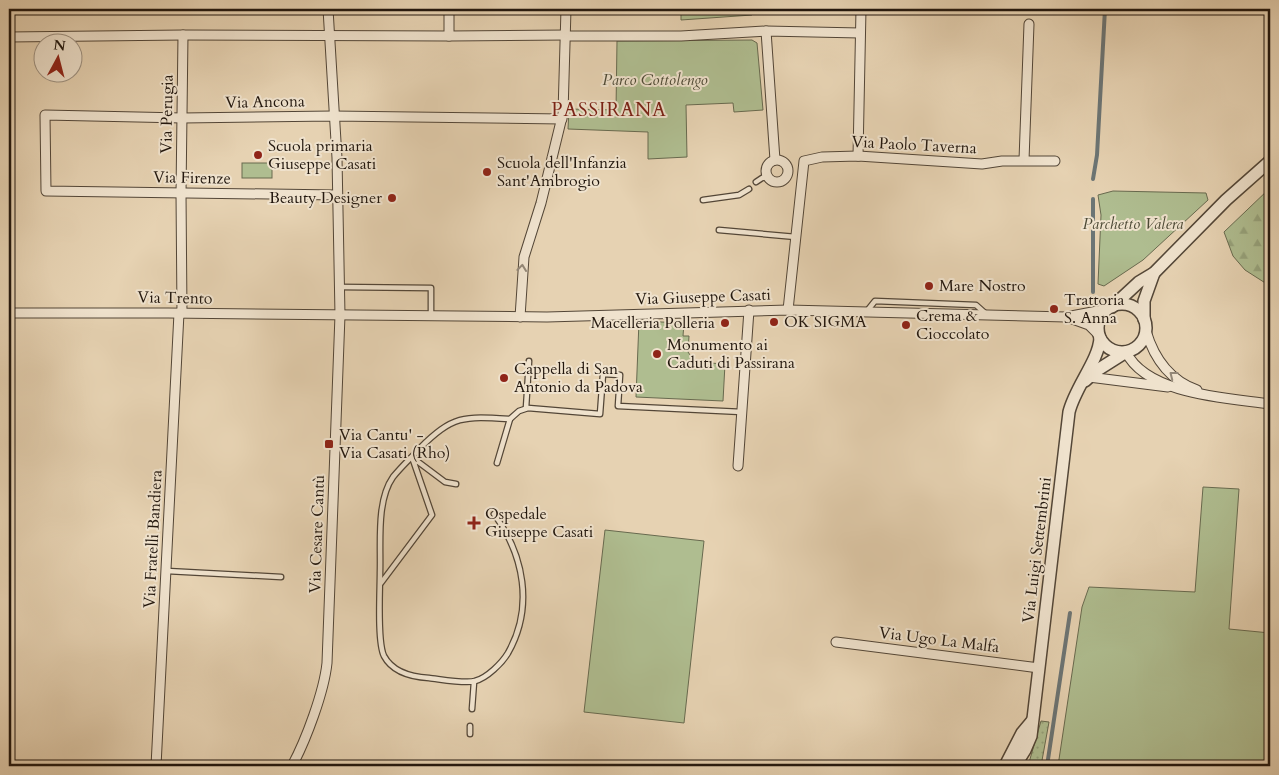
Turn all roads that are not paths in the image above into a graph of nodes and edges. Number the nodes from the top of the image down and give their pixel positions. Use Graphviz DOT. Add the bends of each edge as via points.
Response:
graph roads {
  1 [pos="328,9"];
  2 [pos="449,9"];
  3 [pos="566,9"];
  4 [pos="861,9"];
  5 [pos="1029,24"];
  6 [pos="766,31"];
  7 [pos="860,33"];
  8 [pos="183,35"];
  9 [pos="328,35"];
  10 [pos="449,36"];
  11 [pos="566,36"];
  12 [pos="9,37"];
  13 [pos="333,116"];
  14 [pos="183,118"];
  15 [pos="562,119"];
  16 [pos="858,156"];
  17 [pos="775,160"];
  18 [pos="1024,160"];
  19 [pos="804,161"];
  20 [pos="1055,161"];
  21 [pos="1270,161"];
  22 [pos="786,173"];
  23 [pos="767,177"];
  24 [pos="756,182"];
  25 [pos="749,189"];
  26 [pos="800,189"];
  27 [pos="46,191"];
  28 [pos="181,193"];
  29 [pos="337,195"];
  30 [pos="703,200"];
  31 [pos="719,230"];
  32 [pos="796,237"];
  33 [pos="1154,273"];
  34 [pos="340,287"];
  35 [pos="1110,308"];
  36 [pos="749,310"];
  37 [pos="788,310"];
  38 [pos="9,313"];
  39 [pos="180,313"];
  40 [pos="340,314"];
  41 [pos="431,315"];
  42 [pos="520,316"];
  43 [pos="1066,317"];
  44 [pos="1144,319"];
  45 [pos="1146,331"];
  46 [pos="1100,336"];
  47 [pos="1126,352"];
  48 [pos="529,361"];
  49 [pos="1085,381"];
  50 [pos="1179,389"];
  51 [pos="1216,396"];
  52 [pos="1270,404"];
  53 [pos="526,408"];
  54 [pos="742,412"];
  55 [pos="510,420"];
  56 [pos="412,457"];
  57 [pos="497,463"];
  58 [pos="738,466"];
  59 [pos="456,484"];
  60 [pos="494,514"];
  61 [pos="166,571"];
  62 [pos="281,577"];
  63 [pos="380,584"];
  64 [pos="836,642"];
  65 [pos="1039,668"];
  66 [pos="474,682"];
  67 [pos="472,709"];
  68 [pos="1032,721"];
  69 [pos="470,726"];
  70 [pos="470,734"];
  71 [pos="300,751"];
  72 [pos="73,766"];
  73 [pos="77,766"];
  74 [pos="156,766"];
  75 [pos="292,766"];
  76 [pos="298,766"];
  77 [pos="1005,766"];
  78 [pos="1015,766"];
  1 -- 9 [label="street, Via Cesare Cantù"];
  2 -- 10 [label="street"];
  3 -- 11 [label="street"];
  4 -- 7 [label="street"];
  5 -- 18 [label="street"];
  6 -- 7 [label="street"];
  6 -- 11 [label="street" via="681,36"];
  6 -- 17 [label="street"];
  7 -- 16 [label="street"];
  8 -- 9 [label="street"];
  8 -- 12 [label="street"];
  8 -- 14 [label="street, Via Perugia"];
  9 -- 10 [label="street"];
  9 -- 13 [label="street, Via Cesare Cantù"];
  10 -- 11 [label="street"];
  11 -- 15 [label="street"];
  13 -- 14 [label="street, Via Ancona"];
  13 -- 15 [label="street, Via Ancona"];
  13 -- 29 [label="street, Via Cesare Cantù"];
  14 -- 27 [label="street, Via Ancona" via="44,115"];
  14 -- 28 [label="street, Via Perugia"];
  42 -- 15 [label="street, one-way" via="524,257"];
  16 -- 18 [label="street, Via Paolo Taverna" via="982,164"];
  16 -- 19 [label="street, Via Paolo Taverna"];
  17 -- 22 [label="street" via="781,160"];
  17 -- 23 [label="street" via="766,166"];
  18 -- 20 [label="street, Via Paolo Taverna"];
  19 -- 22 [label="street, Via Paolo Taverna"];
  19 -- 26 [label="street"];
  21 -- 33 [label="street" via="1226,200"];
  22 -- 23 [label="street" via="775,182"];
  22 -- 26 [label="street"];
  23 -- 24 [label="lane"];
  25 -- 30 [label="lane" via="739,196"];
  26 -- 32 [label="street"];
  27 -- 28 [label="street, Via Firenze"];
  28 -- 29 [label="street, Via Firenze"];
  28 -- 39 [label="street, Via Perugia"];
  29 -- 34 [label="street, Via Cesare Cantù"];
  31 -- 32 [label="lane"];
  32 -- 37 [label="street"];
  33 -- 35 [label="street"];
  33 -- 44 [label="street" via="1144,301"];
  34 -- 40 [label="street, Via Cesare Cantù"];
  34 -- 41 [label="lane" via="431,288"];
  35 -- 43 [label="street, Via Giuseppe Casati"];
  35 -- 44 [label="street" via="1121,304 1130,306"];
  35 -- 46 [label="street" via="1100,319"];
  36 -- 37 [label="street, Via Giuseppe Casati"];
  36 -- 42 [label="street, Via Giuseppe Casati"];
  36 -- 54 [label="street"];
  37 -- 43 [label="street, Via Giuseppe Casati"];
  38 -- 39 [label="street, Via Trento"];
  39 -- 40 [label="street, Via Trento"];
  39 -- 61 [label="street, Via Fratelli Bandiera"];
  40 -- 41 [label="street, Via Giuseppe Casati"];
  40 -- 71 [label="street, Via Cesare Cantù" via="327,663 323,685"];
  41 -- 42 [label="street, Via Giuseppe Casati"];
  43 -- 46 [label="street, Via Giuseppe Casati" via="1089,325"];
  44 -- 45 [label="street"];
  45 -- 47 [label="street" via="1139,345"];
  51 -- 45 [label="street, one-way" via="1192,388 1172,376 1155,356"];
  46 -- 47 [label="street" via="1104,344 1113,350"];
  46 -- 49 [label="street, Via Luigi Settembrini" via="1099,347"];
  47 -- 49 [label="street, Via Luigi Settembrini"];
  47 -- 50 [label="street" via="1141,370"];
  48 -- 53 [label="lane"];
  49 -- 50 [label="street"];
  49 -- 65 [label="street, Via Luigi Settembrini" via="1074,395 1069,412"];
  50 -- 51 [label="street"];
  51 -- 52 [label="street"];
  53 -- 54 [label="lane" via="600,414 603,374 620,375 618,406"];
  53 -- 55 [label="lane"];
  54 -- 58 [label="street"];
  55 -- 56 [label="lane" via="472,418 450,423"];
  55 -- 57 [label="lane"];
  56 -- 59 [label="lane" via="446,482"];
  56 -- 63 [label="lane" via="388,484 384,498"];
  56 -- 63 [label="lane" via="432,515"];
  60 -- 66 [label="lane" via="510,538 519,563 523,609 513,644 504,660"];
  61 -- 62 [label="lane"];
  61 -- 74 [label="street, Via Fratelli Bandiera"];
  63 -- 66 [label="lane" via="381,646 389,662 400,672 412,676"];
  64 -- 65 [label="street, Via Ugo La Malfa"];
  65 -- 68 [label="street, Via Luigi Settembrini"];
  66 -- 67 [label="lane"];
  68 -- 77 [label="street, Via Luigi Settembrini"];
  68 -- 78 [label="street, Via Luigi Settembrini" via="1028,743"];
  69 -- 70 [label="lane"];
  71 -- 75 [label="street, Via Cesare Cantù"];
  71 -- 76 [label="street, Via Cesare Cantù"];
  72 -- 73 [label="street"];
}
